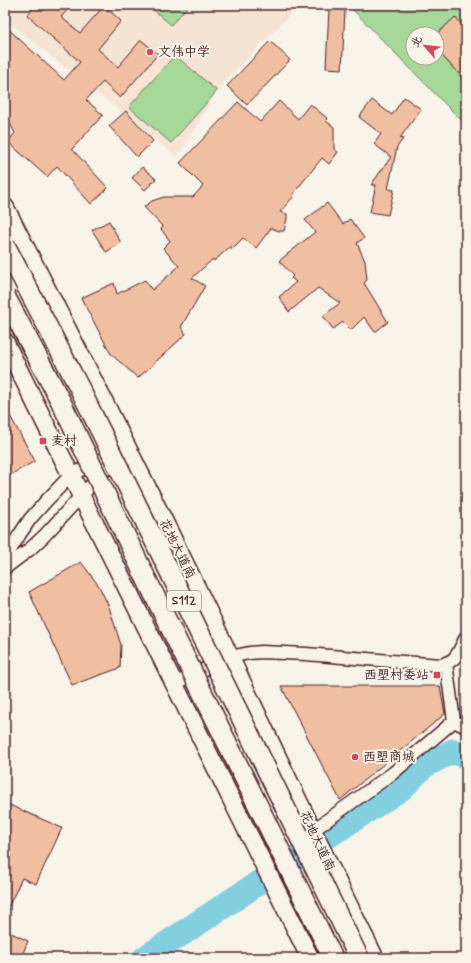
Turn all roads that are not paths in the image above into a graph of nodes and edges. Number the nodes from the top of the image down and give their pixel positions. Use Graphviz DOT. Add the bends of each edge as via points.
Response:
graph roads {
  1 [pos="5,207"];
  2 [pos="5,245"];
  3 [pos="5,296"];
  4 [pos="5,342"];
  5 [pos="127,447"];
  6 [pos="71,475"];
  7 [pos="81,496"];
  8 [pos="5,558"];
  9 [pos="5,568"];
  10 [pos="466,637"];
  11 [pos="230,657"];
  12 [pos="446,664"];
  13 [pos="174,684"];
  14 [pos="454,722"];
  15 [pos="466,727"];
  16 [pos="312,831"];
  17 [pos="310,958"];
  18 [pos="333,958"];
  19 [pos="359,958"];
  20 [pos="375,958"];
  1 -- 5 [label="main road, 花地大道南"];
  2 -- 19 [label="main road, 花地大道南 / S112, bridge" via="80,389"];
  3 -- 18 [label="main road, S112, bridge" via="63,407"];
  4 -- 6 [label="main road"];
  5 -- 6 [label="street"];
  5 -- 7 [label="street"];
  5 -- 11 [label="main road, 花地大道南"];
  6 -- 7 [label="main road"];
  6 -- 8 [label="street" via="30,519"];
  7 -- 9 [label="street" via="29,550"];
  7 -- 13 [label="main road"];
  10 -- 12 [label="street" via="457,655"];
  11 -- 12 [label="street" via="249,653 279,652"];
  11 -- 13 [label="street"];
  11 -- 16 [label="main road, 花地大道南"];
  12 -- 14 [label="street"];
  13 -- 17 [label="main road"];
  14 -- 15 [label="street"];
  14 -- 16 [label="street" via="393,774"];
  16 -- 20 [label="main road, 花地大道南"];
}
